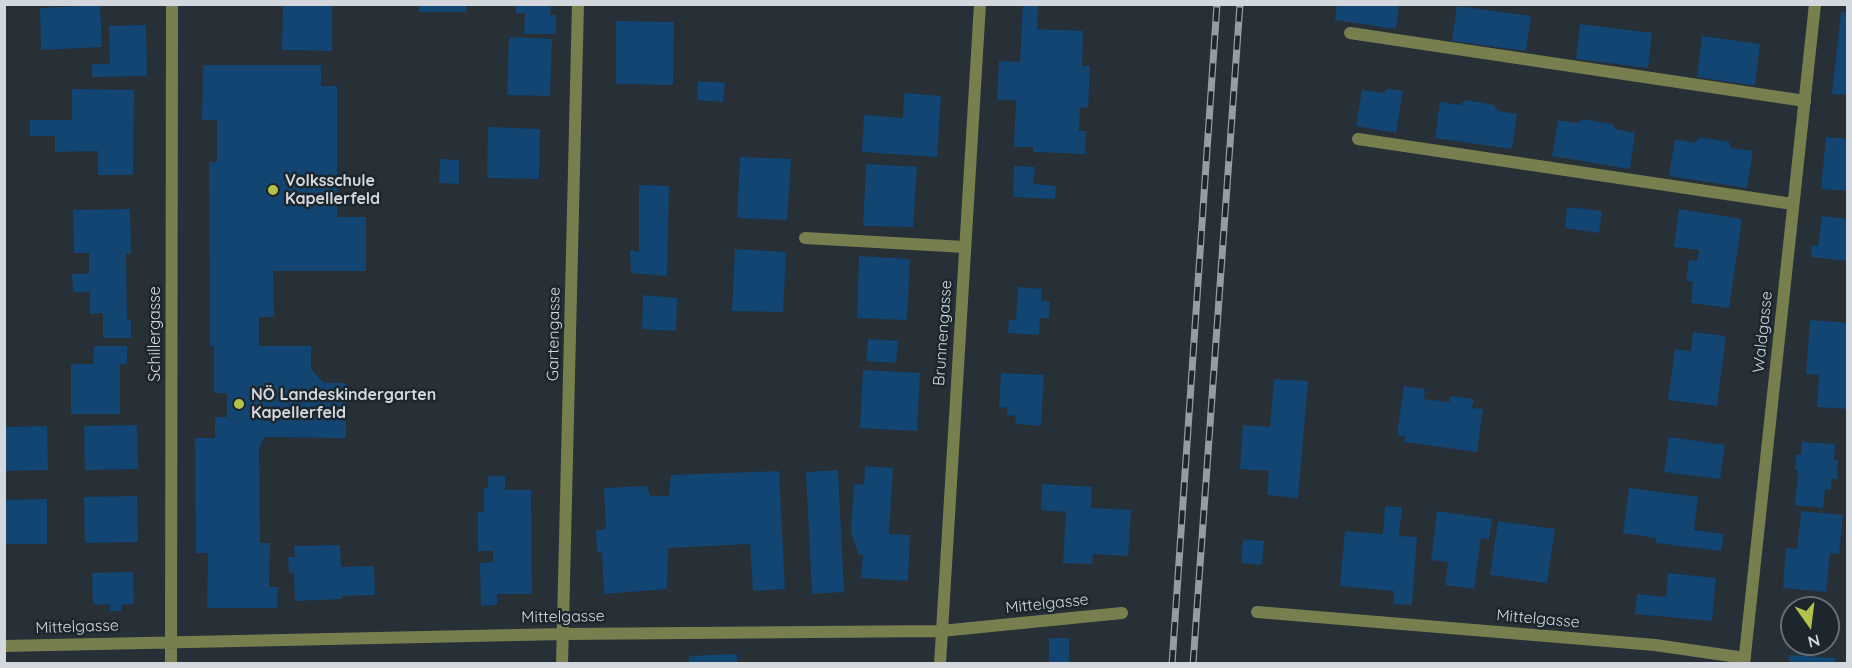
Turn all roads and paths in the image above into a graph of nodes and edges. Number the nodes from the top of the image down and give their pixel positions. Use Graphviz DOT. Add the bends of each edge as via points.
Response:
graph roads {
  1 [pos="172,4"];
  2 [pos="578,4"];
  3 [pos="980,4"];
  4 [pos="1815,4"];
  5 [pos="1350,33"];
  6 [pos="1805,101"];
  7 [pos="1358,139"];
  8 [pos="1793,204"];
  9 [pos="805,238"];
  10 [pos="965,247"];
  11 [pos="1257,612"];
  12 [pos="1122,613"];
  13 [pos="941,631"];
  14 [pos="563,634"];
  15 [pos="171,640"];
  16 [pos="4,646"];
  17 [pos="1744,661"];
  18 [pos="171,663"];
  19 [pos="562,663"];
  20 [pos="940,663"];
  1 -- 15 [label="street, Schillergasse"];
  2 -- 14 [label="street, Gartengasse"];
  3 -- 10 [label="street, Brunnengasse"];
  4 -- 6 [label="street, Waldgasse"];
  5 -- 6 [label="street"];
  6 -- 8 [label="street, Waldgasse"];
  7 -- 8 [label="street"];
  8 -- 17 [label="street, Waldgasse"];
  9 -- 10 [label="street"];
  10 -- 13 [label="street, Brunnengasse"];
  11 -- 17 [label="street, Mittelgasse" via="1654,645"];
  12 -- 13 [label="street, Mittelgasse"];
  13 -- 14 [label="street, Mittelgasse"];
  13 -- 20 [label="street, Brunnengasse"];
  14 -- 15 [label="street, Mittelgasse"];
  14 -- 19 [label="street, Gartengasse"];
  15 -- 16 [label="street, Mittelgasse"];
  15 -- 18 [label="street, Schillergasse"];
}
